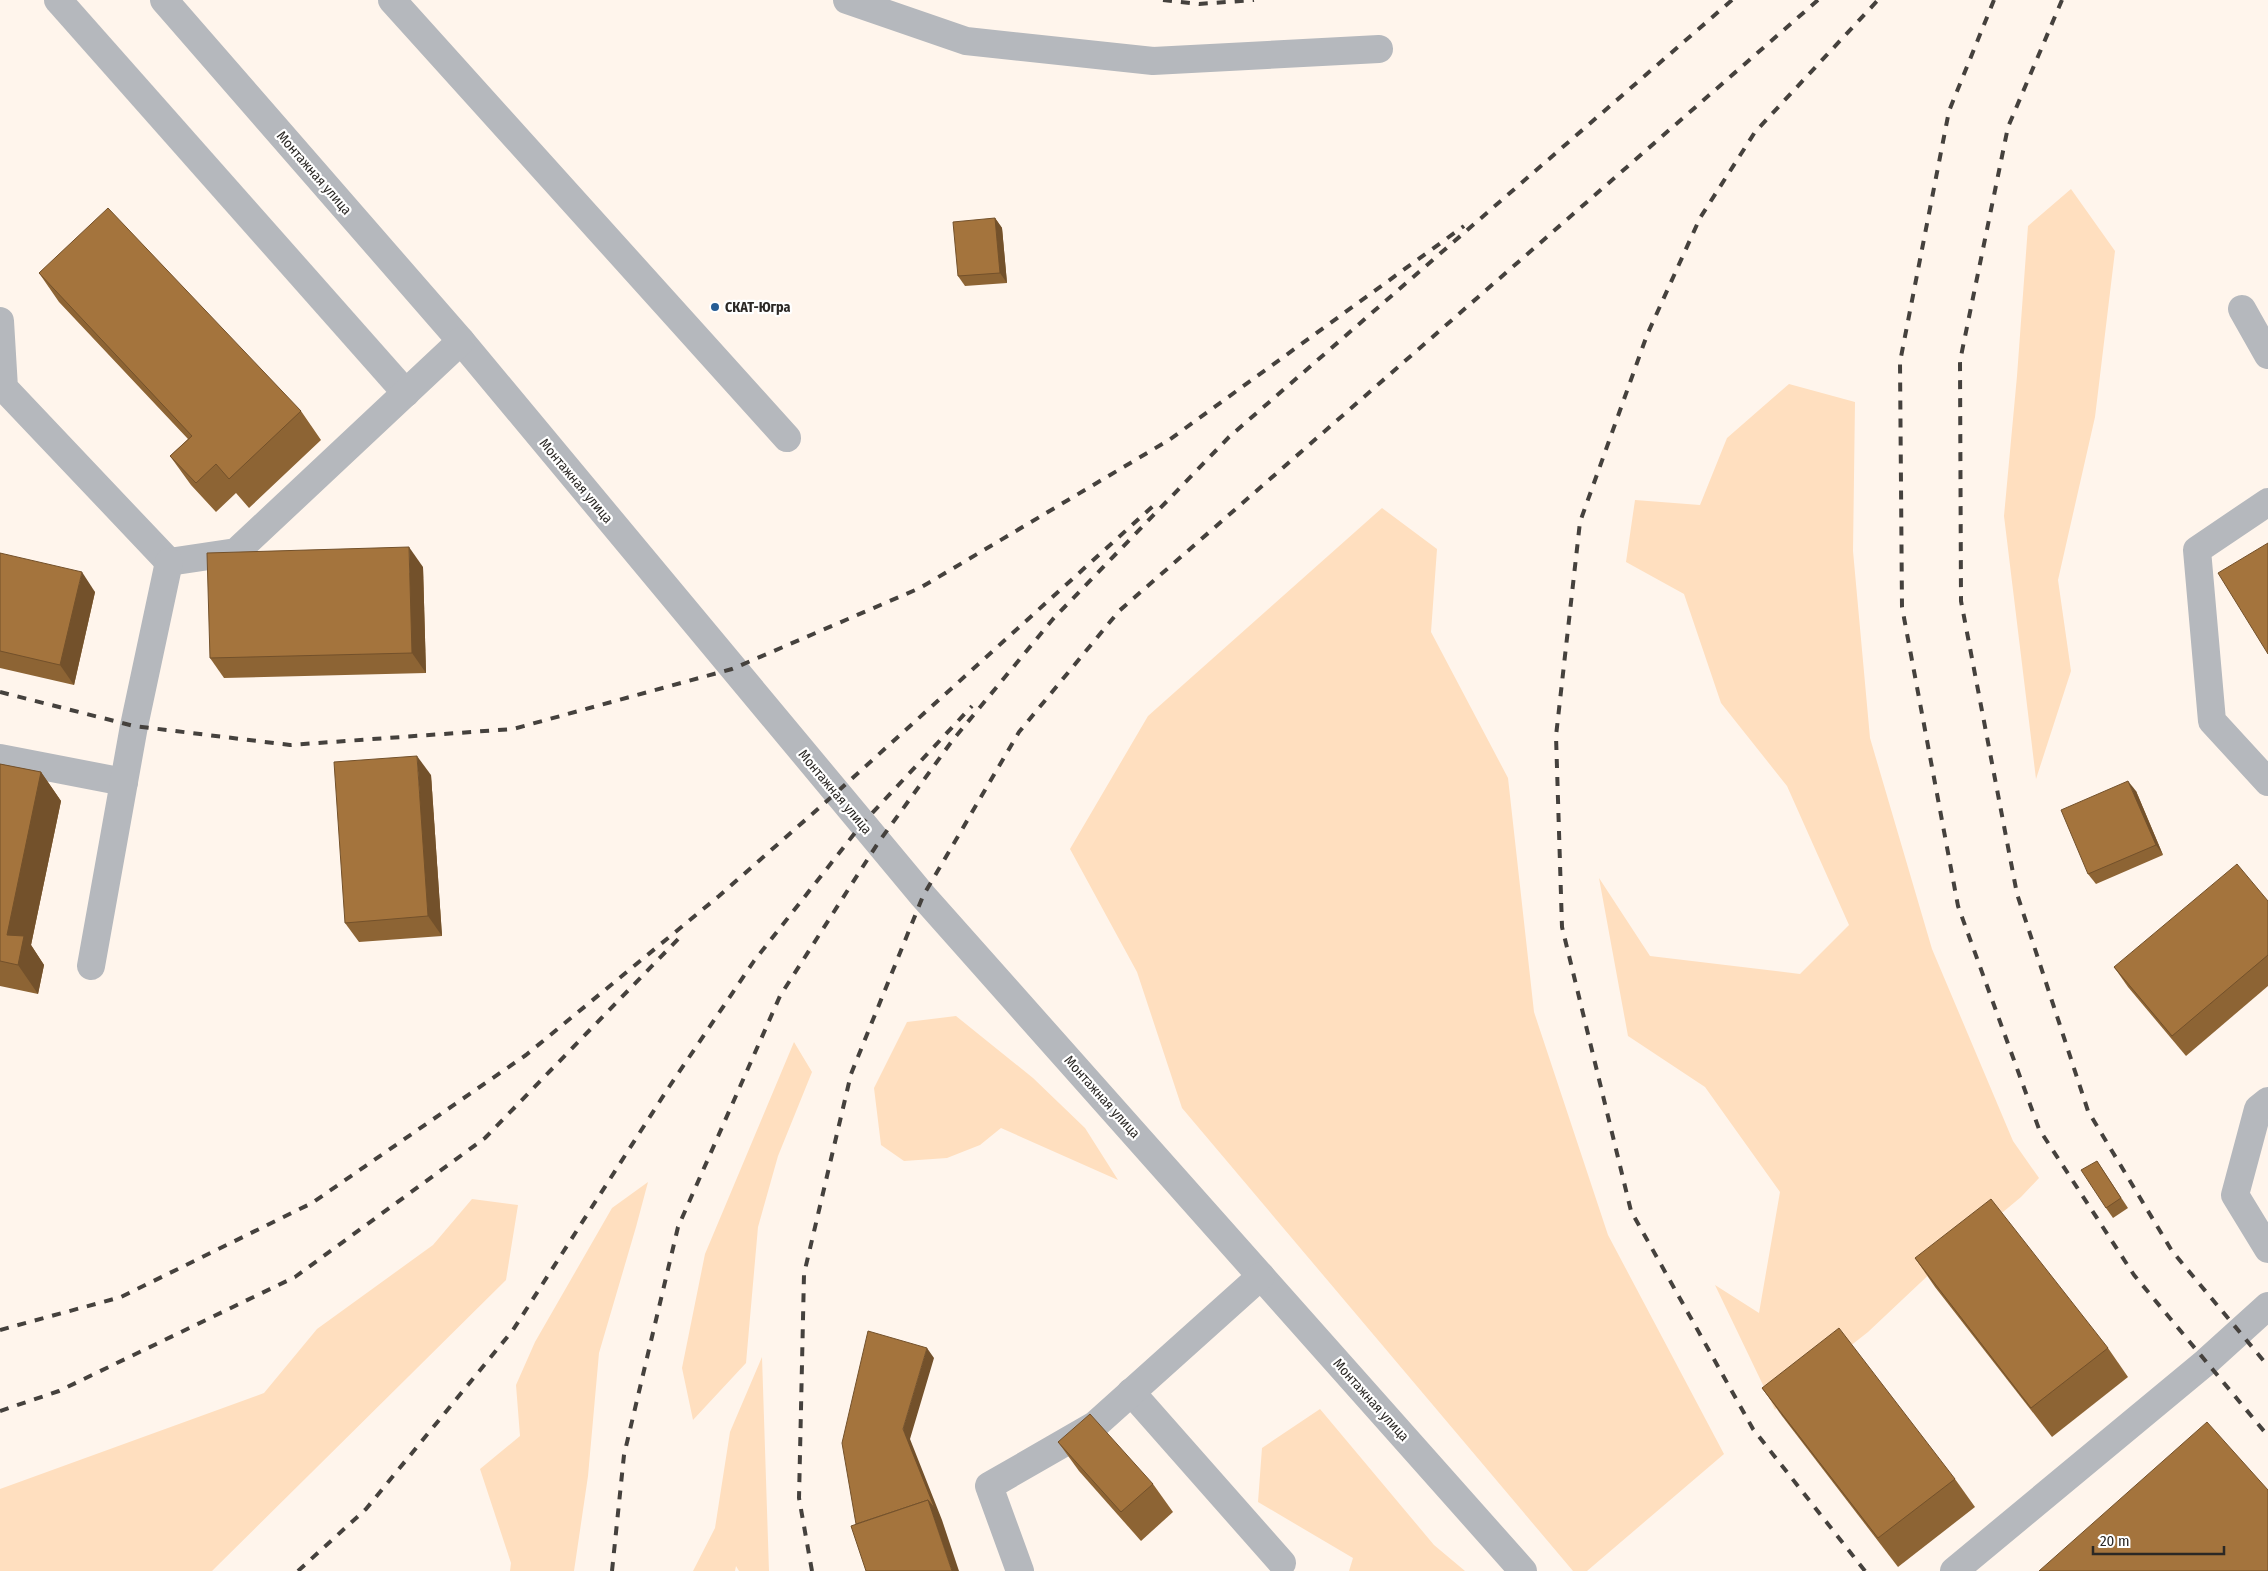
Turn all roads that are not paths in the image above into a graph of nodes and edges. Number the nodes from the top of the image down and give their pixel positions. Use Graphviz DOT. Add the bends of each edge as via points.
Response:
graph roads {
  1 [pos="58,0"];
  2 [pos="164,0"];
  3 [pos="392,0"];
  4 [pos="847,0"];
  5 [pos="1379,49"];
  6 [pos="2242,309"];
  7 [pos="0,321"];
  8 [pos="461,341"];
  9 [pos="2268,355"];
  10 [pos="2,390"];
  11 [pos="406,393"];
  12 [pos="787,438"];
  13 [pos="2268,502"];
  14 [pos="169,562"];
  15 [pos="0,758"];
  16 [pos="124,782"];
  17 [pos="2268,782"];
  18 [pos="91,966"];
  19 [pos="2268,1101"];
  20 [pos="2268,1249"];
  21 [pos="1261,1276"];
  22 [pos="2268,1306"];
  23 [pos="1131,1392"];
  24 [pos="1282,1563"];
  25 [pos="1020,1571"];
  26 [pos="1523,1571"];
  27 [pos="1954,1571"];
  1 -- 11 [label="street"];
  2 -- 8 [label="street, Монтажная улица"];
  3 -- 12 [label="street"];
  4 -- 5 [label="street" via="966,41 1153,60"];
  6 -- 9 [label="street"];
  7 -- 10 [label="street"];
  8 -- 11 [label="street"];
  8 -- 21 [label="street, Монтажная улица" via="923,896"];
  10 -- 14 [label="street"];
  11 -- 14 [label="street" via="236,552"];
  13 -- 17 [label="street" via="2197,550 2212,721"];
  14 -- 16 [label="street"];
  15 -- 16 [label="street"];
  16 -- 18 [label="street"];
  19 -- 20 [label="street" via="2258,1108 2236,1195"];
  21 -- 23 [label="street"];
  21 -- 26 [label="street, Монтажная улица"];
  22 -- 27 [label="street" via="2206,1362"];
  23 -- 24 [label="street"];
  23 -- 25 [label="street" via="1095,1425 988,1486"];
}
